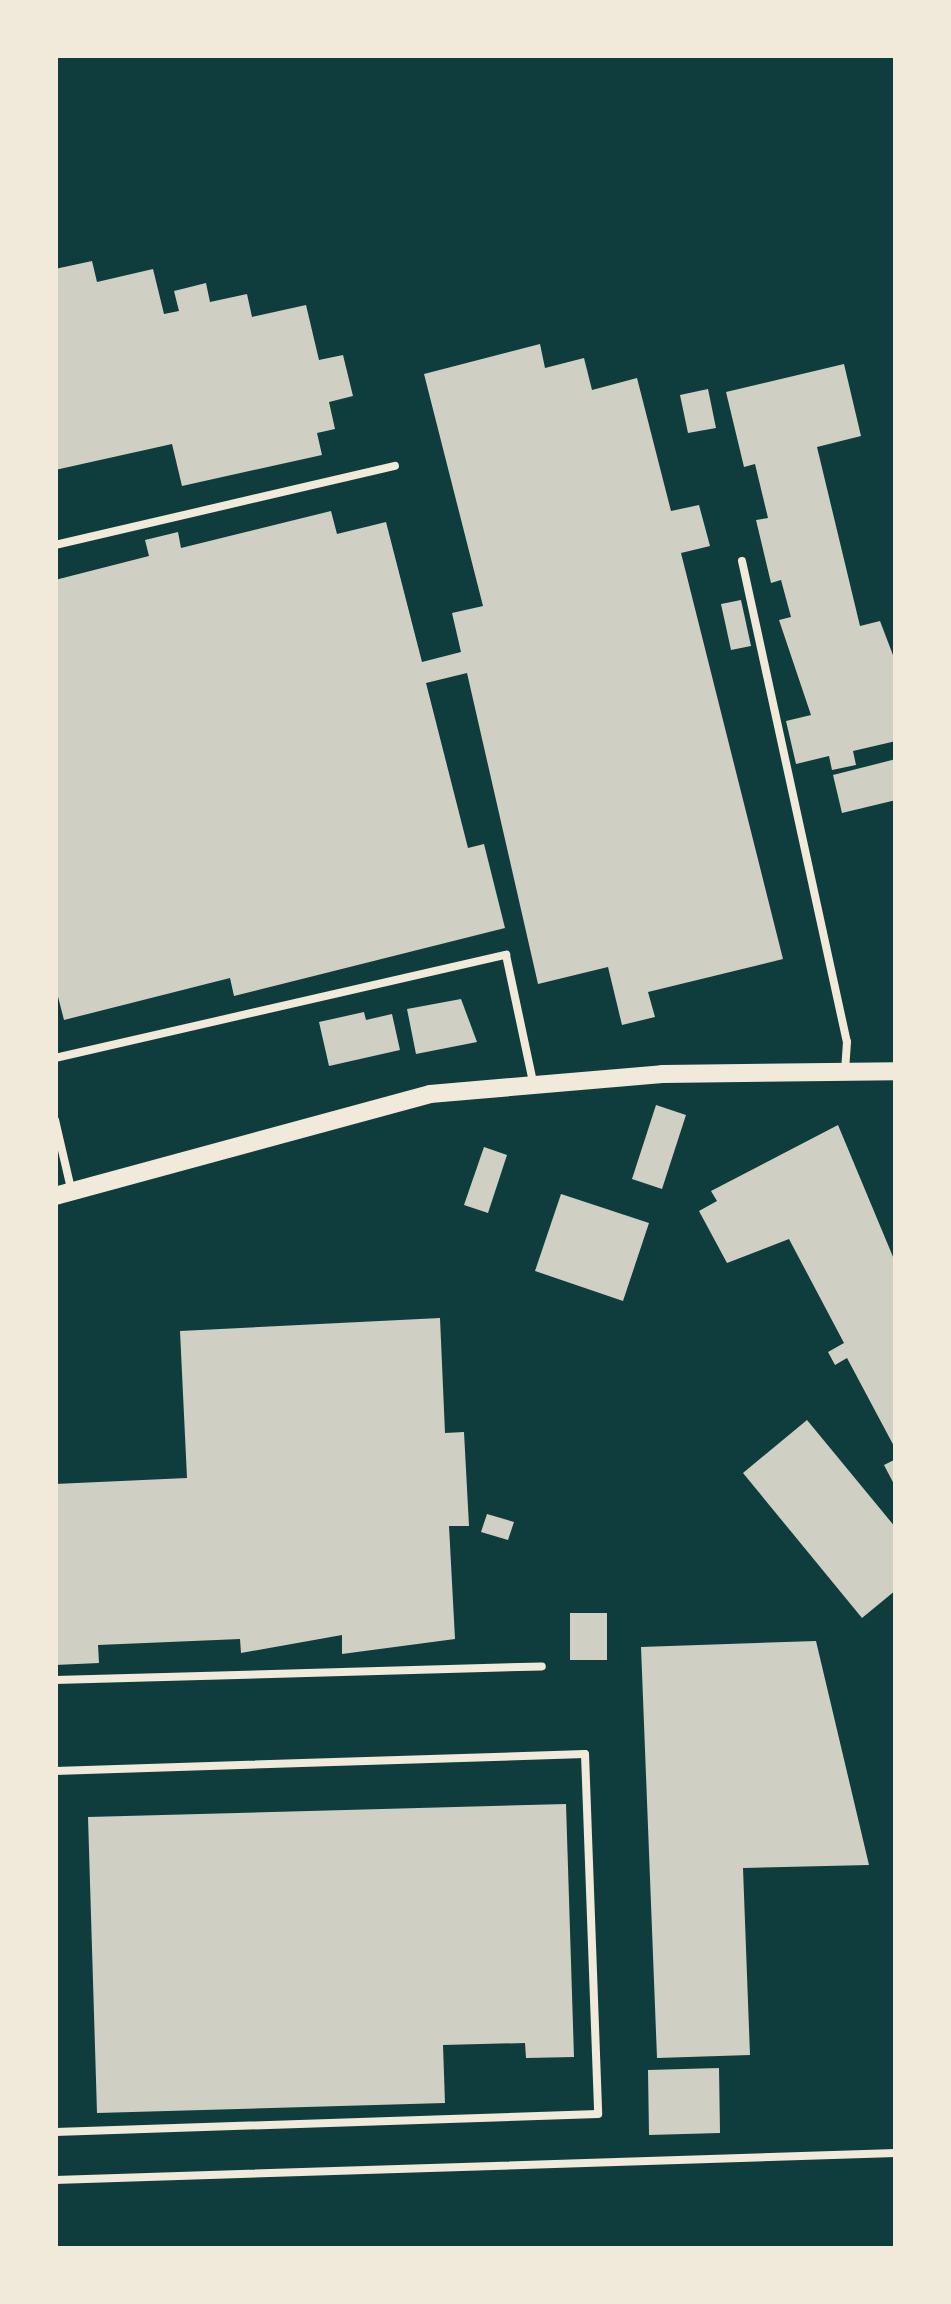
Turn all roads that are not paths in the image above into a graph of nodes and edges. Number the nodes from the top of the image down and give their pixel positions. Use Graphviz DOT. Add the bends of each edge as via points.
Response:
graph roads {
  1 [pos="395,466"];
  2 [pos="55,546"];
  3 [pos="742,561"];
  4 [pos="55,1058"];
  5 [pos="896,1071"];
  6 [pos="845,1072"];
  7 [pos="533,1082"];
  8 [pos="55,1120"];
  9 [pos="63,1193"];
  10 [pos="542,1666"];
  11 [pos="55,1680"];
  12 [pos="55,1771"];
  13 [pos="55,2132"];
  14 [pos="896,2152"];
  15 [pos="55,2180"];
  1 -- 2 [label="lane"];
  3 -- 6 [label="lane" via="847,1042"];
  4 -- 7 [label="lane" via="506,955"];
  5 -- 6 [label="street"];
  6 -- 7 [label="street"];
  7 -- 9 [label="street" via="302,1123"];
  8 -- 9 [label="lane"];
  10 -- 11 [label="lane"];
  12 -- 13 [label="lane" via="585,1754 598,2114"];
  14 -- 15 [label="lane"];
}
